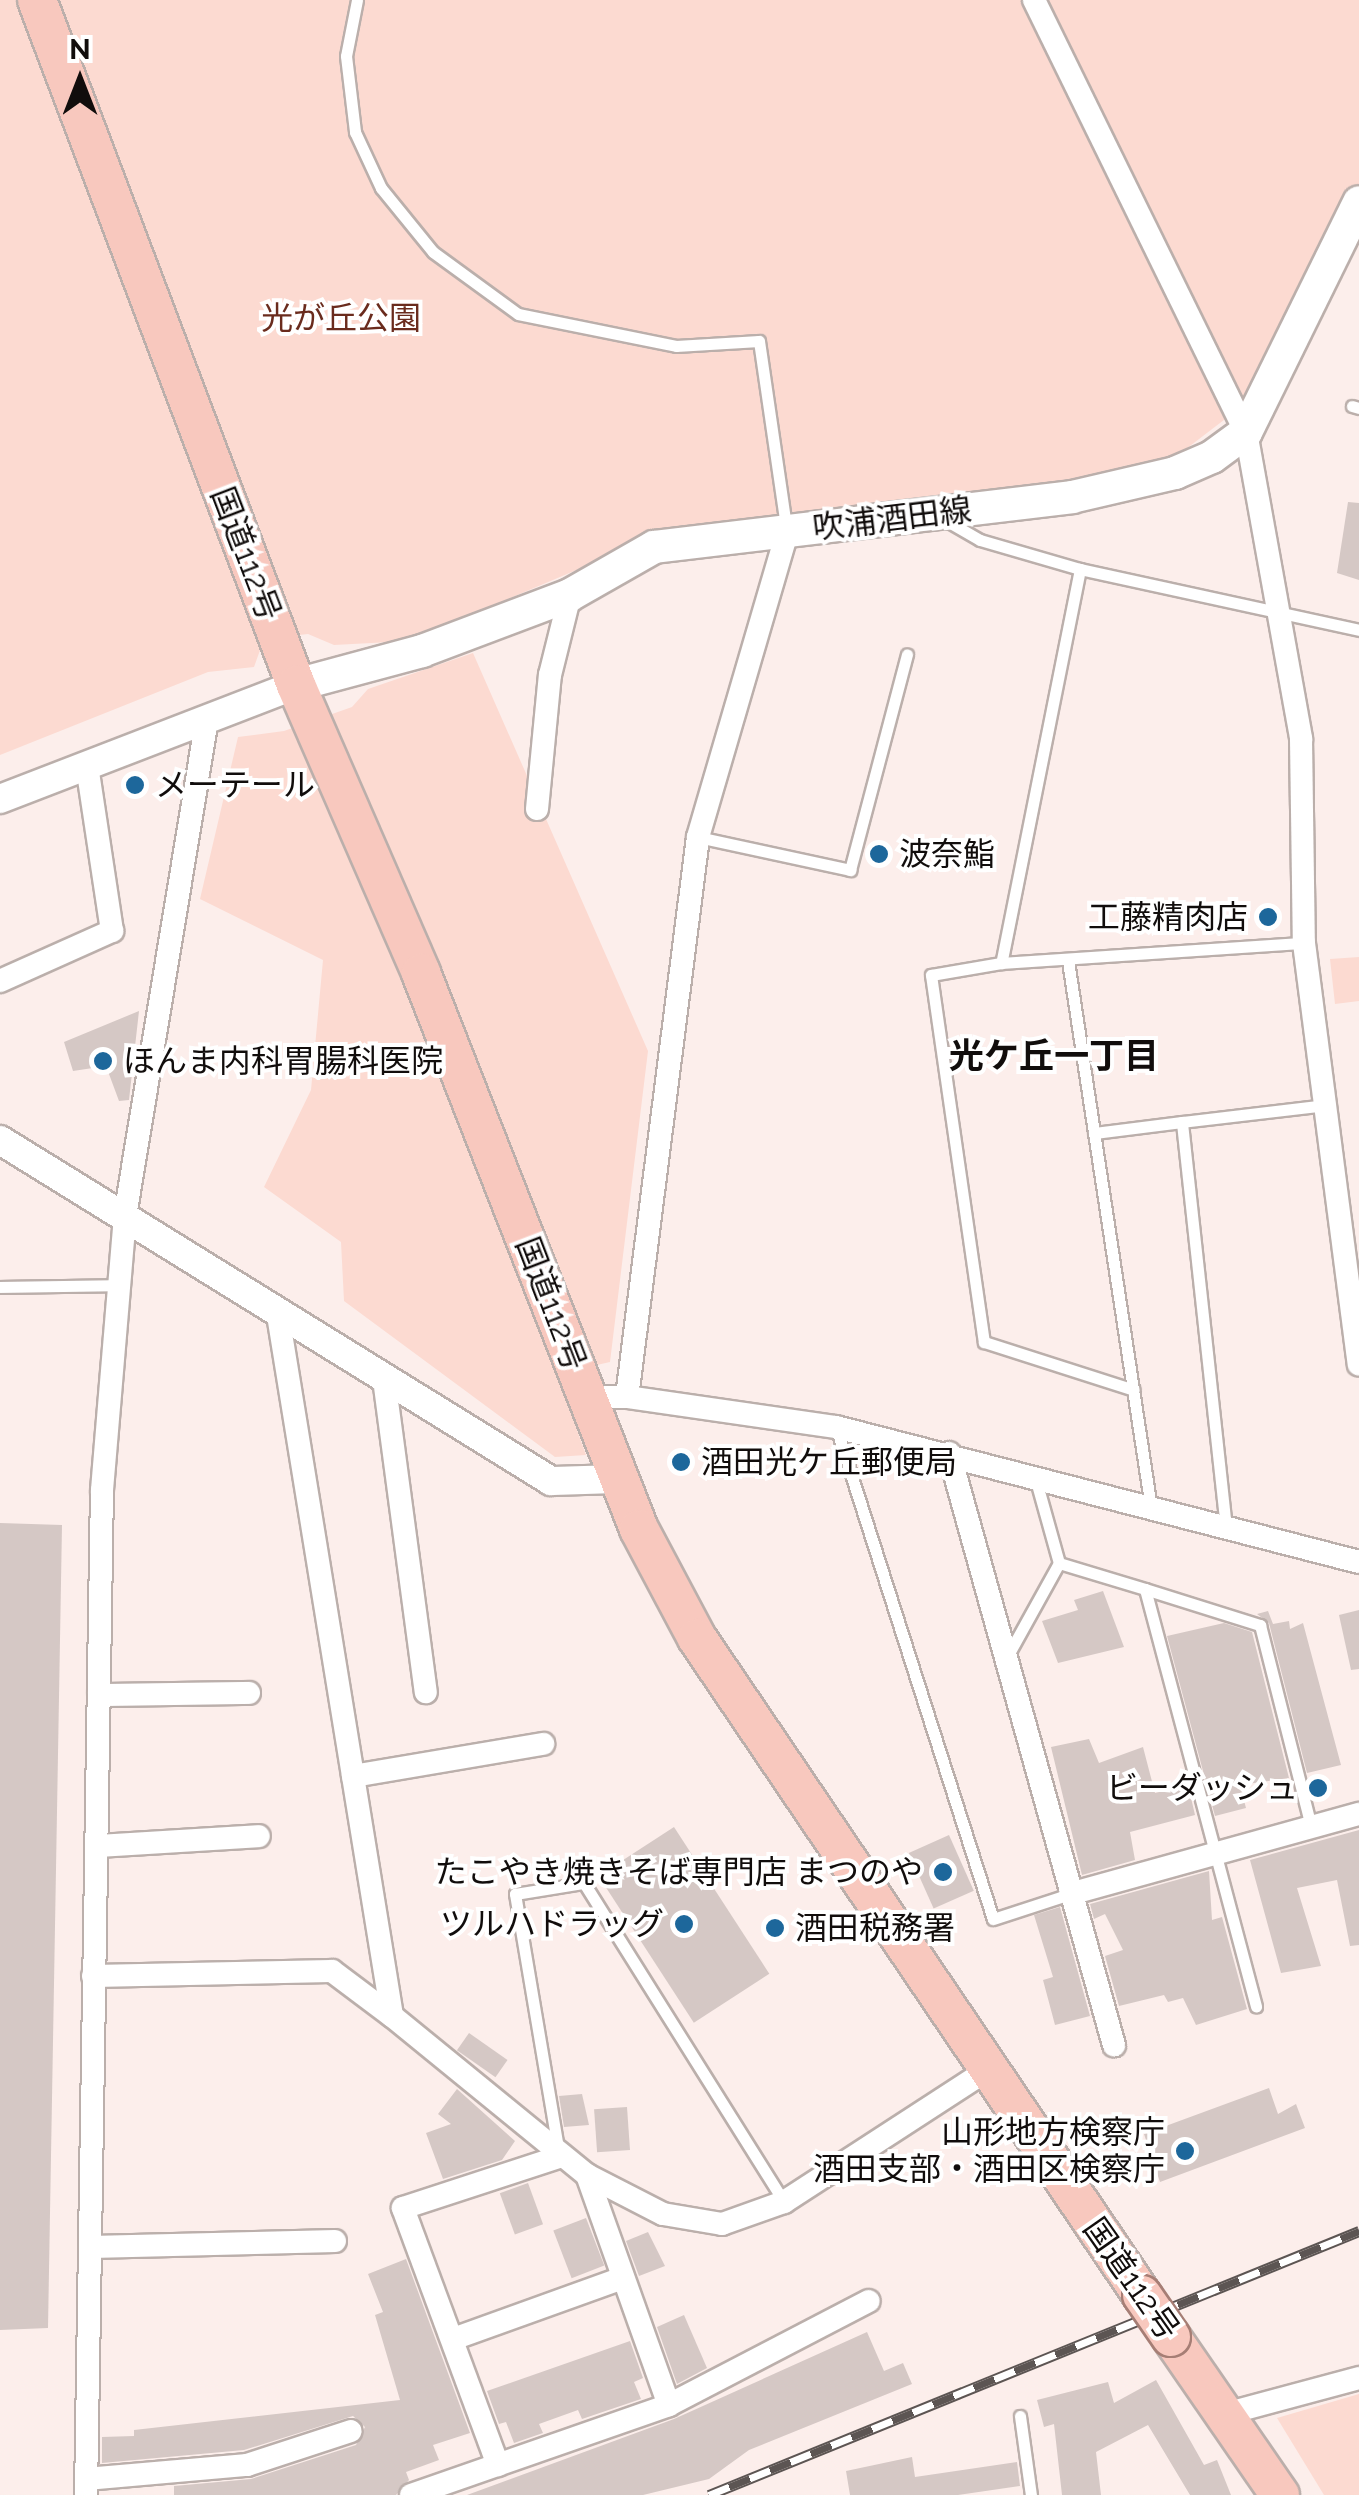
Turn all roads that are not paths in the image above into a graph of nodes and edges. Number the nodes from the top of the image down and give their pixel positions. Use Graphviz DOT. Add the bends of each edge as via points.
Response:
graph roads {
  1 [pos="37,0"];
  2 [pos="357,0"];
  3 [pos="1034,0"];
  4 [pos="1359,202"];
  5 [pos="1246,432"];
  6 [pos="934,514"];
  7 [pos="787,532"];
  8 [pos="1080,569"];
  9 [pos="570,595"];
  10 [pos="1281,612"];
  11 [pos="1359,630"];
  12 [pos="907,654"];
  13 [pos="296,685"];
  14 [pos="207,719"];
  15 [pos="87,765"];
  16 [pos="0,799"];
  17 [pos="537,809"];
  18 [pos="698,837"];
  19 [pos="1304,943"];
  20 [pos="1068,961"];
  21 [pos="1001,963"];
  22 [pos="0,981"];
  23 [pos="1327,1104"];
  24 [pos="1182,1122"];
  25 [pos="1094,1133"];
  26 [pos="0,1140"];
  27 [pos="125,1216"];
  28 [pos="123,1285"];
  29 [pos="0,1287"];
  30 [pos="278,1315"];
  31 [pos="1359,1364"];
  32 [pos="384,1379"];
  33 [pos="1134,1390"];
  34 [pos="587,1396"];
  35 [pos="627,1397"];
  36 [pos="836,1426"];
  37 [pos="949,1452"];
  38 [pos="1035,1477"];
  39 [pos="618,1480"];
  40 [pos="1151,1508"];
  41 [pos="1226,1528"];
  42 [pos="1359,1562"];
  43 [pos="1059,1563"];
  44 [pos="1145,1589"];
  45 [pos="1004,1662"];
  46 [pos="426,1692"];
  47 [pos="250,1693"];
  48 [pos="99,1695"];
  49 [pos="544,1744"];
  50 [pos="353,1776"];
  51 [pos="1359,1814"];
  52 [pos="1311,1827"];
  53 [pos="259,1836"];
  54 [pos="96,1846"];
  55 [pos="1211,1855"];
  56 [pos="1070,1894"];
  57 [pos="93,1976"];
  58 [pos="1256,2006"];
  59 [pos="392,2016"];
  60 [pos="1114,2045"];
  61 [pos="987,2070"];
  62 [pos="559,2157"];
  63 [pos="587,2175"];
  64 [pos="784,2202"];
  65 [pos="336,2241"];
  66 [pos="92,2247"];
  67 [pos="622,2278"];
  68 [pos="869,2301"];
  69 [pos="452,2339"];
  70 [pos="1359,2378"];
  71 [pos="670,2405"];
  72 [pos="1225,2414"];
  73 [pos="1020,2416"];
  74 [pos="351,2431"];
  75 [pos="498,2465"];
  76 [pos="86,2487"];
  77 [pos="411,2495"];
  78 [pos="1031,2495"];
  79 [pos="1280,2495"];
  1 -- 13 [label="highway, 国道112号"];
  2 -- 7 [label="lane" via="346,56 356,132 381,188 433,252 518,314 676,346 758,341"];
  3 -- 5 [label="street"];
  4 -- 5 [label="main road"];
  5 -- 6 [label="main road, 吹浦酒田線" via="1175,473 1072,496"];
  5 -- 10 [label="street"];
  6 -- 7 [label="main road, 吹浦酒田線"];
  6 -- 8 [label="lane" via="980,540"];
  7 -- 9 [label="main road, 吹浦酒田線" via="654,548"];
  7 -- 18 [label="street"];
  8 -- 10 [label="lane"];
  8 -- 21 [label="lane"];
  9 -- 13 [label="main road, 吹浦酒田線" via="422,651"];
  9 -- 17 [label="street" via="550,675"];
  10 -- 11 [label="lane"];
  10 -- 19 [label="street" via="1301,739"];
  12 -- 18 [label="lane" via="850,870"];
  13 -- 14 [label="street"];
  13 -- 34 [label="highway, 国道112号" via="421,973"];
  14 -- 15 [label="street"];
  14 -- 27 [label="street"];
  15 -- 16 [label="street"];
  15 -- 22 [label="street" via="112,930"];
  18 -- 35 [label="street"];
  19 -- 20 [label="lane"];
  19 -- 23 [label="street"];
  20 -- 21 [label="lane"];
  20 -- 25 [label="lane"];
  21 -- 33 [label="lane" via="932,975 984,1342"];
  23 -- 24 [label="lane"];
  23 -- 31 [label="street"];
  24 -- 25 [label="lane"];
  24 -- 41 [label="lane"];
  25 -- 33 [label="lane"];
  26 -- 27 [label="street"];
  27 -- 28 [label="street"];
  27 -- 30 [label="street"];
  28 -- 29 [label="lane"];
  28 -- 48 [label="street" via="102,1490"];
  30 -- 32 [label="street"];
  30 -- 50 [label="street"];
  32 -- 39 [label="street" via="552,1481"];
  32 -- 46 [label="street"];
  33 -- 40 [label="lane"];
  34 -- 35 [label="street"];
  34 -- 39 [label="highway, 国道112号"];
  35 -- 36 [label="street"];
  36 -- 37 [label="street"];
  36 -- 56 [label="lane" via="993,1918"];
  37 -- 38 [label="street"];
  37 -- 45 [label="street"];
  38 -- 40 [label="street"];
  38 -- 43 [label="lane"];
  39 -- 61 [label="highway, 国道112号" via="696,1638"];
  40 -- 41 [label="street"];
  41 -- 42 [label="street"];
  43 -- 44 [label="lane"];
  43 -- 45 [label="lane"];
  44 -- 52 [label="lane" via="1260,1625"];
  44 -- 55 [label="lane"];
  45 -- 56 [label="street"];
  47 -- 48 [label="street"];
  48 -- 54 [label="street"];
  49 -- 50 [label="street"];
  50 -- 59 [label="street"];
  51 -- 52 [label="street"];
  52 -- 55 [label="street"];
  53 -- 54 [label="street"];
  54 -- 57 [label="street"];
  55 -- 56 [label="street"];
  55 -- 58 [label="lane"];
  56 -- 60 [label="street"];
  57 -- 59 [label="street" via="332,1971"];
  57 -- 66 [label="street"];
  59 -- 62 [label="street"];
  61 -- 64 [label="street"];
  61 -- 72 [label="highway, 国道112号, bridge"];
  62 -- 63 [label="street"];
  62 -- 64 [label="lane" via="516,1894 584,1883"];
  62 -- 69 [label="street" via="403,2208"];
  63 -- 64 [label="street" via="663,2214 693,2221 722,2224"];
  63 -- 67 [label="street"];
  65 -- 66 [label="street"];
  66 -- 76 [label="street"];
  67 -- 69 [label="street"];
  67 -- 71 [label="street"];
  68 -- 71 [label="street"];
  69 -- 75 [label="street"];
  70 -- 72 [label="street"];
  71 -- 75 [label="street"];
  72 -- 79 [label="highway, 国道112号"];
  73 -- 78 [label="lane"];
  74 -- 76 [label="street" via="247,2464"];
  75 -- 77 [label="street"];
}
